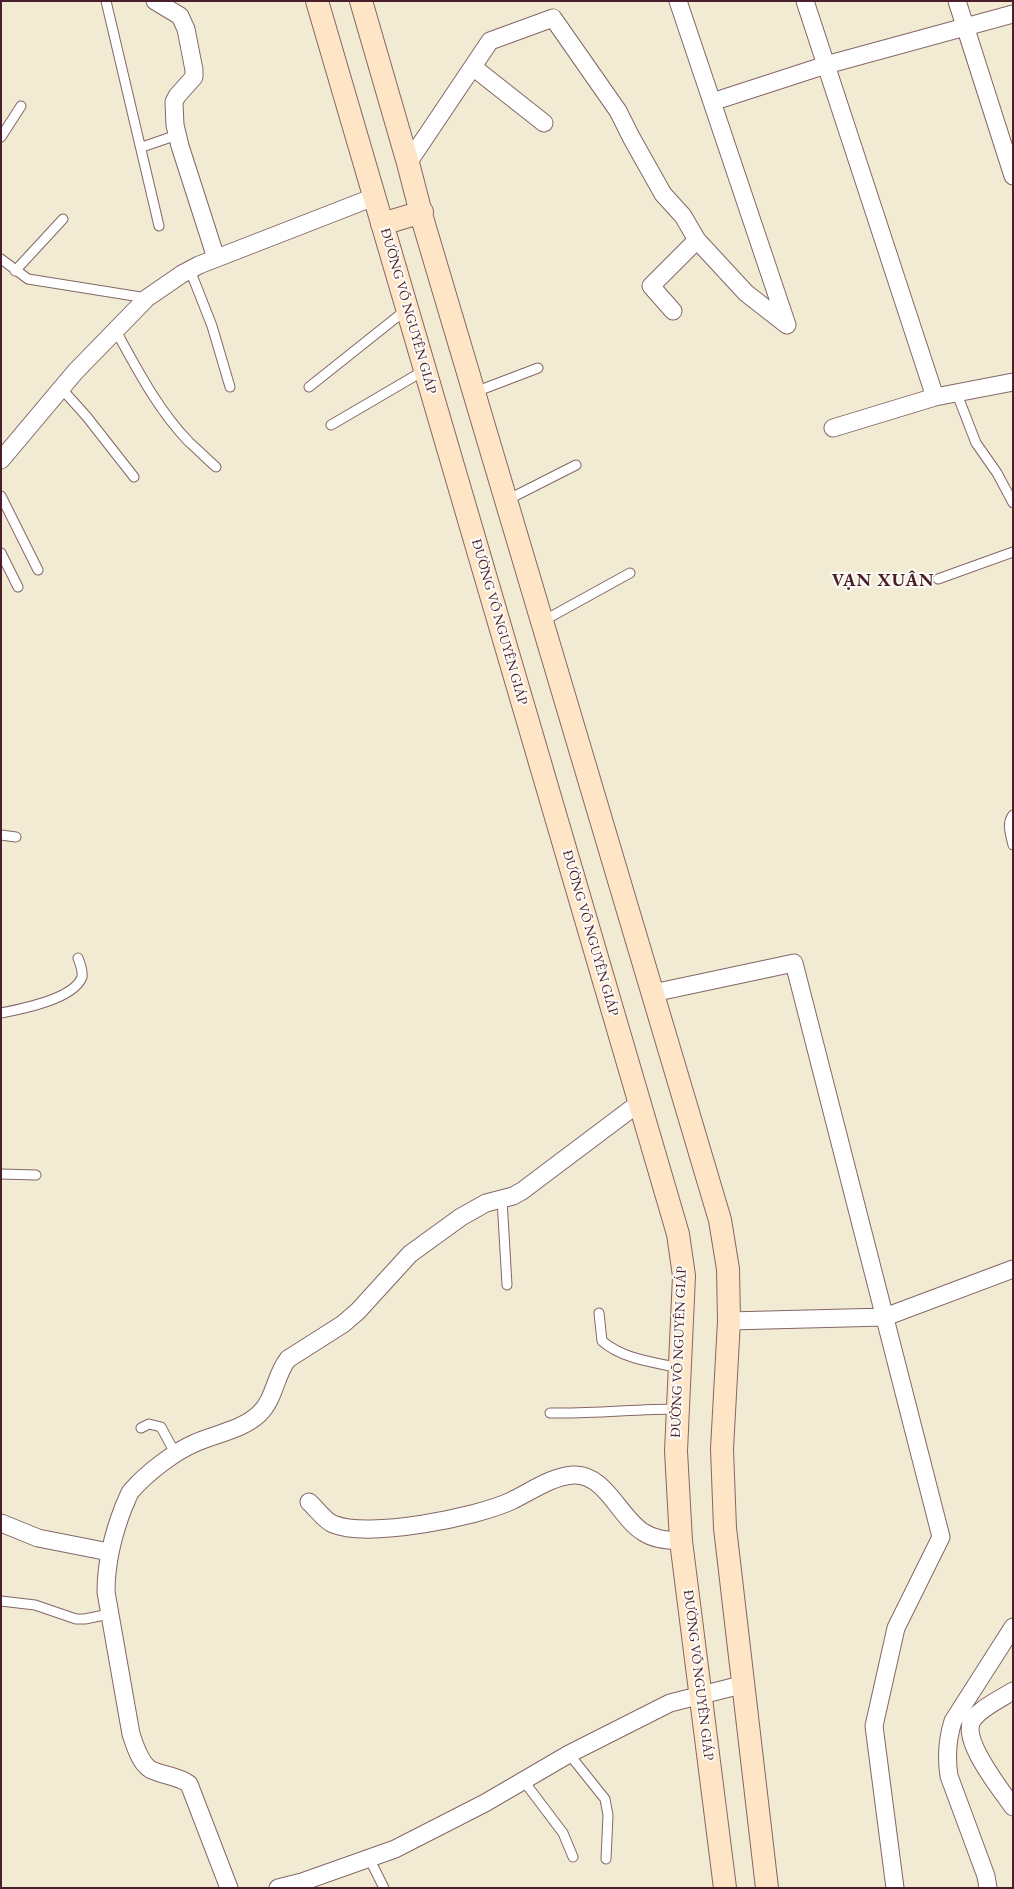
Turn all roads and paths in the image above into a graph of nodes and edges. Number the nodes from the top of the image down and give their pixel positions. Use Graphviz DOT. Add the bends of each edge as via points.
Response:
graph roads {
  1 [pos="106,1"];
  2 [pos="155,1"];
  3 [pos="317,1"];
  4 [pos="361,1"];
  5 [pos="678,1"];
  6 [pos="805,1"];
  7 [pos="957,1"];
  8 [pos="1013,14"];
  9 [pos="966,28"];
  10 [pos="826,65"];
  11 [pos="473,67"];
  12 [pos="712,102"];
  13 [pos="21,106"];
  14 [pos="544,123"];
  15 [pos="177,135"];
  16 [pos="1,137"];
  17 [pos="146,146"];
  18 [pos="408,163"];
  19 [pos="1013,176"];
  20 [pos="374,197"];
  21 [pos="422,212"];
  22 [pos="64,219"];
  23 [pos="382,224"];
  24 [pos="159,226"];
  25 [pos="697,240"];
  26 [pos="216,258"];
  27 [pos="1,259"];
  28 [pos="15,270"];
  29 [pos="190,270"];
  30 [pos="146,298"];
  31 [pos="407,308"];
  32 [pos="673,310"];
  33 [pos="116,331"];
  34 [pos="538,368"];
  35 [pos="425,370"];
  36 [pos="1013,382"];
  37 [pos="230,387"];
  38 [pos="309,387"];
  39 [pos="61,388"];
  40 [pos="475,392"];
  41 [pos="956,394"];
  42 [pos="936,397"];
  43 [pos="331,425"];
  44 [pos="833,428"];
  45 [pos="1,460"];
  46 [pos="576,465"];
  47 [pos="216,467"];
  48 [pos="134,477"];
  49 [pos="1,496"];
  50 [pos="507,500"];
  51 [pos="1013,503"];
  52 [pos="1013,552"];
  53 [pos="1,553"];
  54 [pos="38,570"];
  55 [pos="630,573"];
  56 [pos="938,579"];
  57 [pos="18,587"];
  58 [pos="543,621"];
  59 [pos="1013,815"];
  60 [pos="1,835"];
  61 [pos="16,837"];
  62 [pos="1013,845"];
  63 [pos="78,958"];
  64 [pos="653,992"];
  65 [pos="1,1013"];
  66 [pos="639,1103"];
  67 [pos="1,1174"];
  68 [pos="36,1175"];
  69 [pos="502,1199"];
  70 [pos="1013,1269"];
  71 [pos="507,1285"];
  72 [pos="599,1313"];
  73 [pos="885,1317"];
  74 [pos="729,1321"];
  75 [pos="680,1368"];
  76 [pos="678,1409"];
  77 [pos="550,1413"];
  78 [pos="141,1428"];
  79 [pos="175,1453"];
  80 [pos="309,1502"];
  81 [pos="1,1523"];
  82 [pos="681,1541"];
  83 [pos="109,1552"];
  84 [pos="1,1601"];
  85 [pos="109,1614"];
  86 [pos="1013,1627"];
  87 [pos="745,1684"];
  88 [pos="1013,1691"];
  89 [pos="700,1694"];
  90 [pos="568,1754"];
  91 [pos="523,1780"];
  92 [pos="1013,1807"];
  93 [pos="573,1857"];
  94 [pos="606,1859"];
  95 [pos="370,1860"];
  96 [pos="303,1885"];
  97 [pos="229,1888"];
  98 [pos="278,1888"];
  99 [pos="384,1888"];
  100 [pos="725,1888"];
  101 [pos="767,1888"];
  102 [pos="895,1888"];
  103 [pos="988,1888"];
  1 -- 24 [label="lane"];
  2 -- 15 [label="street" via="174,11 184,22 194,70 192,81 174,102"];
  3 -- 20 [label="main road, ĐƯỜNG VÕ NGUYÊN GIÁP"];
  4 -- 18 [label="main road"];
  5 -- 12 [label="street"];
  6 -- 10 [label="street"];
  7 -- 9 [label="street"];
  8 -- 9 [label="street"];
  9 -- 10 [label="street"];
  9 -- 19 [label="street"];
  10 -- 12 [label="street"];
  10 -- 42 [label="street"];
  11 -- 14 [label="street"];
  11 -- 18 [label="street"];
  11 -- 25 [label="street" via="490,41 553,18 618,111 663,194 683,216"];
  12 -- 25 [label="street" via="787,325 746,293"];
  13 -- 16 [label="lane"];
  15 -- 17 [label="lane"];
  15 -- 26 [label="street"];
  18 -- 21 [label="main road"];
  20 -- 23 [label="main road, ĐƯỜNG VÕ NGUYÊN GIÁP"];
  20 -- 26 [label="street"];
  21 -- 23 [label="main road"];
  21 -- 40 [label="main road"];
  22 -- 28 [label="lane"];
  23 -- 31 [label="main road, ĐƯỜNG VÕ NGUYÊN GIÁP"];
  25 -- 32 [label="street" via="651,286"];
  26 -- 29 [label="street"];
  27 -- 28 [label="lane"];
  28 -- 30 [label="lane" via="28,279"];
  29 -- 30 [label="street"];
  29 -- 37 [label="lane" via="212,326"];
  30 -- 33 [label="street"];
  31 -- 35 [label="main road, ĐƯỜNG VÕ NGUYÊN GIÁP"];
  31 -- 38 [label="lane"];
  33 -- 39 [label="street"];
  33 -- 47 [label="lane" via="140,375 168,416 188,441"];
  34 -- 40 [label="lane"];
  35 -- 43 [label="lane"];
  35 -- 66 [label="main road, ĐƯỜNG VÕ NGUYÊN GIÁP"];
  36 -- 41 [label="street"];
  39 -- 45 [label="street"];
  39 -- 48 [label="lane"];
  40 -- 50 [label="main road"];
  41 -- 42 [label="street"];
  41 -- 51 [label="lane" via="976,443 997,473"];
  42 -- 44 [label="street"];
  46 -- 50 [label="lane"];
  49 -- 54 [label="lane"];
  50 -- 58 [label="main road"];
  52 -- 56 [label="lane"];
  53 -- 57 [label="lane"];
  55 -- 58 [label="lane"];
  58 -- 64 [label="main road"];
  59 -- 62 [label="lane" via="1009,827"];
  60 -- 61 [label="lane"];
  63 -- 65 [label="lane" via="82,975 78,985 38,1005"];
  64 -- 73 [label="street" via="794,963"];
  64 -- 74 [label="main road" via="720,1220 728,1269"];
  66 -- 69 [label="street" via="522,1190"];
  66 -- 75 [label="main road, ĐƯỜNG VÕ NGUYÊN GIÁP" via="678,1234 684,1276"];
  67 -- 68 [label="lane"];
  69 -- 71 [label="lane"];
  69 -- 79 [label="street" via="486,1203 467,1214 410,1254 358,1312 288,1359 283,1365 271,1397 258,1415 248,1422"];
  70 -- 73 [label="street"];
  72 -- 75 [label="lane" via="602,1341 613,1351"];
  73 -- 74 [label="street"];
  73 -- 102 [label="street" via="941,1537 896,1628 874,1726"];
  74 -- 87 [label="main road" via="722,1448 725,1512"];
  75 -- 76 [label="main road, ĐƯỜNG VÕ NGUYÊN GIÁP"];
  76 -- 77 [label="lane" via="639,1409 592,1414"];
  76 -- 82 [label="main road, ĐƯỜNG VÕ NGUYÊN GIÁP" via="676,1451"];
  78 -- 79 [label="lane" via="149,1424 161,1427"];
  79 -- 83 [label="street" via="131,1491"];
  80 -- 82 [label="street" via="332,1524 376,1529 446,1520 483,1511 511,1501 560,1477 575,1475 586,1477 604,1489 631,1523 644,1532 658,1539"];
  81 -- 83 [label="street" via="38,1538"];
  82 -- 89 [label="main road, ĐƯỜNG VÕ NGUYÊN GIÁP"];
  83 -- 85 [label="street" via="106,1576"];
  84 -- 85 [label="lane" via="36,1605 76,1619"];
  85 -- 97 [label="street" via="135,1745 145,1764 152,1771 176,1777 189,1784"];
  86 -- 103 [label="street" via="953,1721 948,1738 949,1776 986,1876"];
  87 -- 89 [label="street"];
  87 -- 101 [label="main road"];
  88 -- 92 [label="street" via="977,1714 971,1722 971,1731 979,1757"];
  89 -- 90 [label="street" via="670,1703"];
  89 -- 100 [label="main road, ĐƯỜNG VÕ NGUYÊN GIÁP"];
  90 -- 91 [label="street"];
  90 -- 94 [label="lane" via="605,1799 608,1815"];
  91 -- 93 [label="lane" via="563,1833"];
  91 -- 95 [label="street"];
  95 -- 96 [label="street"];
  95 -- 99 [label="lane"];
  96 -- 98 [label="street"];
}
